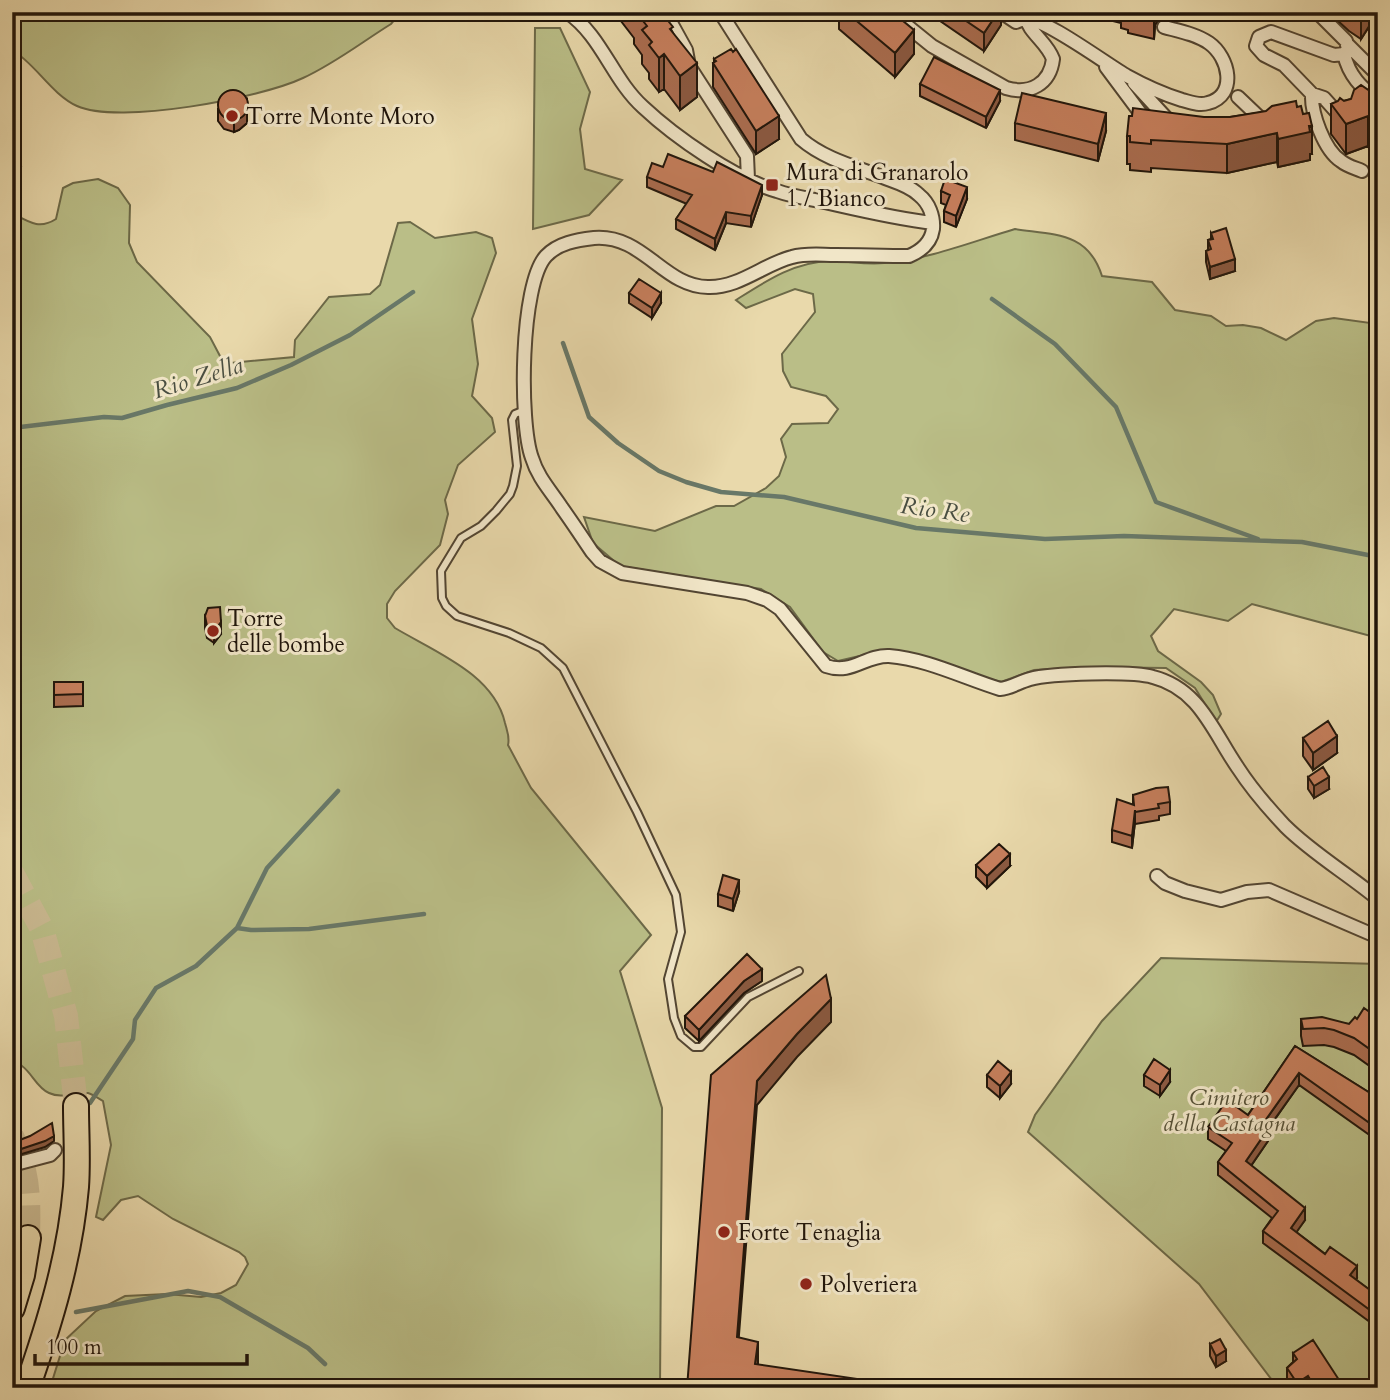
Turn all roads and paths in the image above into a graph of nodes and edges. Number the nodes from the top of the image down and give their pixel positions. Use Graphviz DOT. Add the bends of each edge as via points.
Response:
graph roads {
  1 [pos="567,12"];
  2 [pos="654,12"];
  3 [pos="665,12"];
  4 [pos="720,12"];
  5 [pos="890,12"];
  6 [pos="1001,12"];
  7 [pos="1317,12"];
  8 [pos="1025,15"];
  9 [pos="1164,27"];
  10 [pos="1346,49"];
  11 [pos="1102,61"];
  12 [pos="690,66"];
  13 [pos="1378,75"];
  14 [pos="1130,78"];
  15 [pos="1226,86"];
  16 [pos="1312,94"];
  17 [pos="1238,97"];
  18 [pos="1378,101"];
  19 [pos="1276,114"];
  20 [pos="1346,122"];
  21 [pos="1175,127"];
  22 [pos="1153,131"];
  23 [pos="1248,135"];
  24 [pos="1362,171"];
  25 [pos="748,179"];
  26 [pos="933,223"];
  27 [pos="525,410"];
  28 [pos="1157,876"];
  29 [pos="1378,899"];
  30 [pos="1378,937"];
  31 [pos="799,971"];
  32 [pos="76,1106"];
  33 [pos="55,1150"];
  34 [pos="12,1165"];
  35 [pos="28,1238"];
  36 [pos="12,1308"];
  37 [pos="27,1388"];
  1 -- 25 [label="street" via="588,30 641,106"];
  2 -- 12 [label="street"];
  3 -- 12 [label="street" via="687,50"];
  4 -- 26 [label="street" via="801,139 830,157 910,188 928,207"];
  5 -- 8 [label="street" via="932,46 1016,91 1035,88 1048,77 1053,59"];
  6 -- 8 [label="street" via="1016,22"];
  7 -- 10 [label="street"];
  8 -- 11 [label="street"];
  9 -- 15 [label="street" via="1213,47 1227,72"];
  10 -- 13 [label="street"];
  10 -- 16 [label="street" via="1334,55 1279,33 1259,37 1260,52 1284,65"];
  10 -- 18 [label="street" via="1348,69"];
  11 -- 14 [label="street"];
  11 -- 22 [label="street"];
  12 -- 25 [label="street" via="747,156"];
  14 -- 15 [label="street" via="1166,95 1202,104 1217,98"];
  14 -- 21 [label="street"];
  15 -- 17 [label="street"];
  16 -- 20 [label="street" via="1324,98"];
  16 -- 24 [label="street" via="1311,108 1335,156"];
  17 -- 19 [label="street"];
  17 -- 23 [label="street" via="1259,117 1264,131"];
  25 -- 26 [label="street" via="777,191"];
  26 -- 27 [label="street" via="928,242 909,256 794,256 729,284 708,288 672,275 622,241 593,238 562,244 547,254 533,282 525,335"];
  27 -- 29 [label="street" via="527,445 541,478 592,552 611,568 767,600 780,609 826,666 836,670 888,656 1000,689 1063,675 1136,674 1166,682 1204,712 1247,782 1283,823"];
  27 -- 31 [label="lane" via="512,420 517,466 510,494 481,526 461,538 440,571 442,598 462,619 541,648 563,668 585,707 676,895 681,932 668,979 681,1036 701,1047 748,997"];
  28 -- 30 [label="street" via="1185,891 1221,900 1269,890"];
  32 -- 37 [label="highway" via="76,1186 67,1254"];
  33 -- 34 [label="street"];
  35 -- 36 [label="highway"];
}
